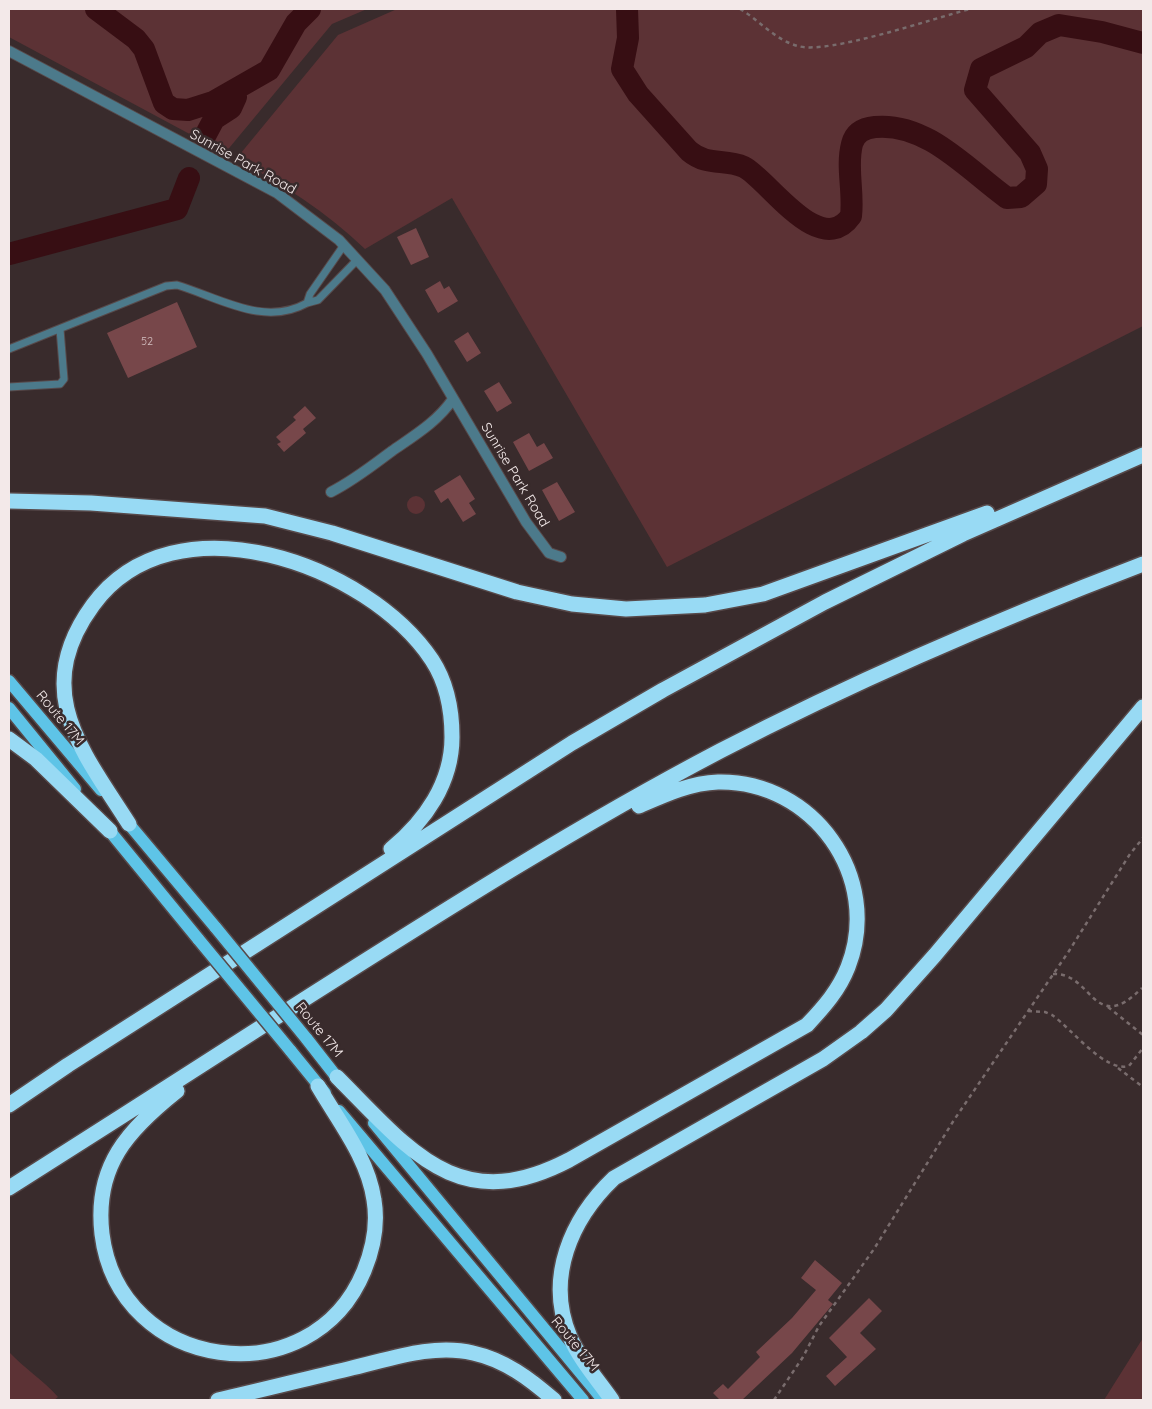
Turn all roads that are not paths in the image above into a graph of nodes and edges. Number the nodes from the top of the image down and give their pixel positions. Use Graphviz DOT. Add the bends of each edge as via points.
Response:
graph roads {
  1 [pos="9,51"];
  2 [pos="344,245"];
  3 [pos="358,259"];
  4 [pos="308,303"];
  5 [pos="60,328"];
  6 [pos="9,348"];
  7 [pos="9,387"];
  8 [pos="453,398"];
  9 [pos="1143,454"];
  10 [pos="1095,475"];
  11 [pos="331,492"];
  12 [pos="9,501"];
  13 [pos="561,557"];
  14 [pos="1143,564"];
  15 [pos="9,681"];
  16 [pos="1143,707"];
  17 [pos="9,708"];
  18 [pos="9,739"];
  19 [pos="129,824"];
  20 [pos="110,831"];
  21 [pos="555,844"];
  22 [pos="338,893"];
  23 [pos="236,1043"];
  24 [pos="337,1077"];
  25 [pos="318,1086"];
  26 [pos="9,1105"];
  27 [pos="9,1188"];
  28 [pos="218,1400"];
  29 [pos="554,1400"];
  30 [pos="583,1400"];
  31 [pos="603,1400"];
  32 [pos="612,1400"];
  1 -- 2 [label="street, Sunrise Park Road" via="277,193"];
  2 -- 3 [label="street, Sunrise Park Road"];
  2 -- 4 [label="lane" via="310,294"];
  3 -- 4 [label="lane" via="318,300"];
  3 -- 8 [label="street, Sunrise Park Road" via="406,320"];
  4 -- 5 [label="lane" via="294,310 268,313 247,310 177,285 166,286"];
  5 -- 6 [label="lane"];
  5 -- 7 [label="lane" via="64,378 60,384"];
  8 -- 11 [label="street" via="443,413 425,429 348,484"];
  8 -- 13 [label="street, Sunrise Park Road" via="526,522 549,553"];
  9 -- 10 [label="highway"];
  10 -- 12 [label="highway" via="784,588 736,600 657,609 600,608 545,599 332,533 265,516"];
  10 -- 22 [label="highway" via="964,534 754,639 572,743"];
  14 -- 21 [label="highway" via="952,640 827,698 719,752"];
  15 -- 19 [label="main road, Route 17M"];
  16 -- 32 [label="highway" via="936,955 886,1010 823,1059 614,1178 587,1207 569,1242 564,1260 564,1318 578,1352"];
  17 -- 20 [label="main road"];
  18 -- 20 [label="highway" via="36,759"];
  19 -- 22 [label="highway" via="77,742 67,709 65,671 69,652 85,615 117,580 148,561 170,554 191,550 239,550 299,564 339,580 382,607 401,624 432,661 450,710 452,748 444,780 434,801 405,837"];
  19 -- 24 [label="main road, Route 17M, bridge"];
  20 -- 25 [label="main road, bridge"];
  21 -- 23 [label="highway"];
  21 -- 24 [label="highway" via="693,785 740,783 781,795 812,816 828,833 849,871 857,905 857,930 844,976 824,1007 807,1025 790,1036 569,1160 529,1178 486,1182 433,1165 409,1149"];
  22 -- 26 [label="highway"];
  23 -- 25 [label="highway" via="134,1128 112,1163 102,1200 103,1241 116,1281 138,1312 182,1343 202,1350 244,1354 286,1345 322,1326 337,1312 360,1280 373,1241 374,1201 362,1160"];
  23 -- 27 [label="highway"];
  24 -- 31 [label="main road, Route 17M"];
  25 -- 30 [label="main road"];
  28 -- 29 [label="highway" via="398,1357 448,1350 494,1359 515,1369"];
}
